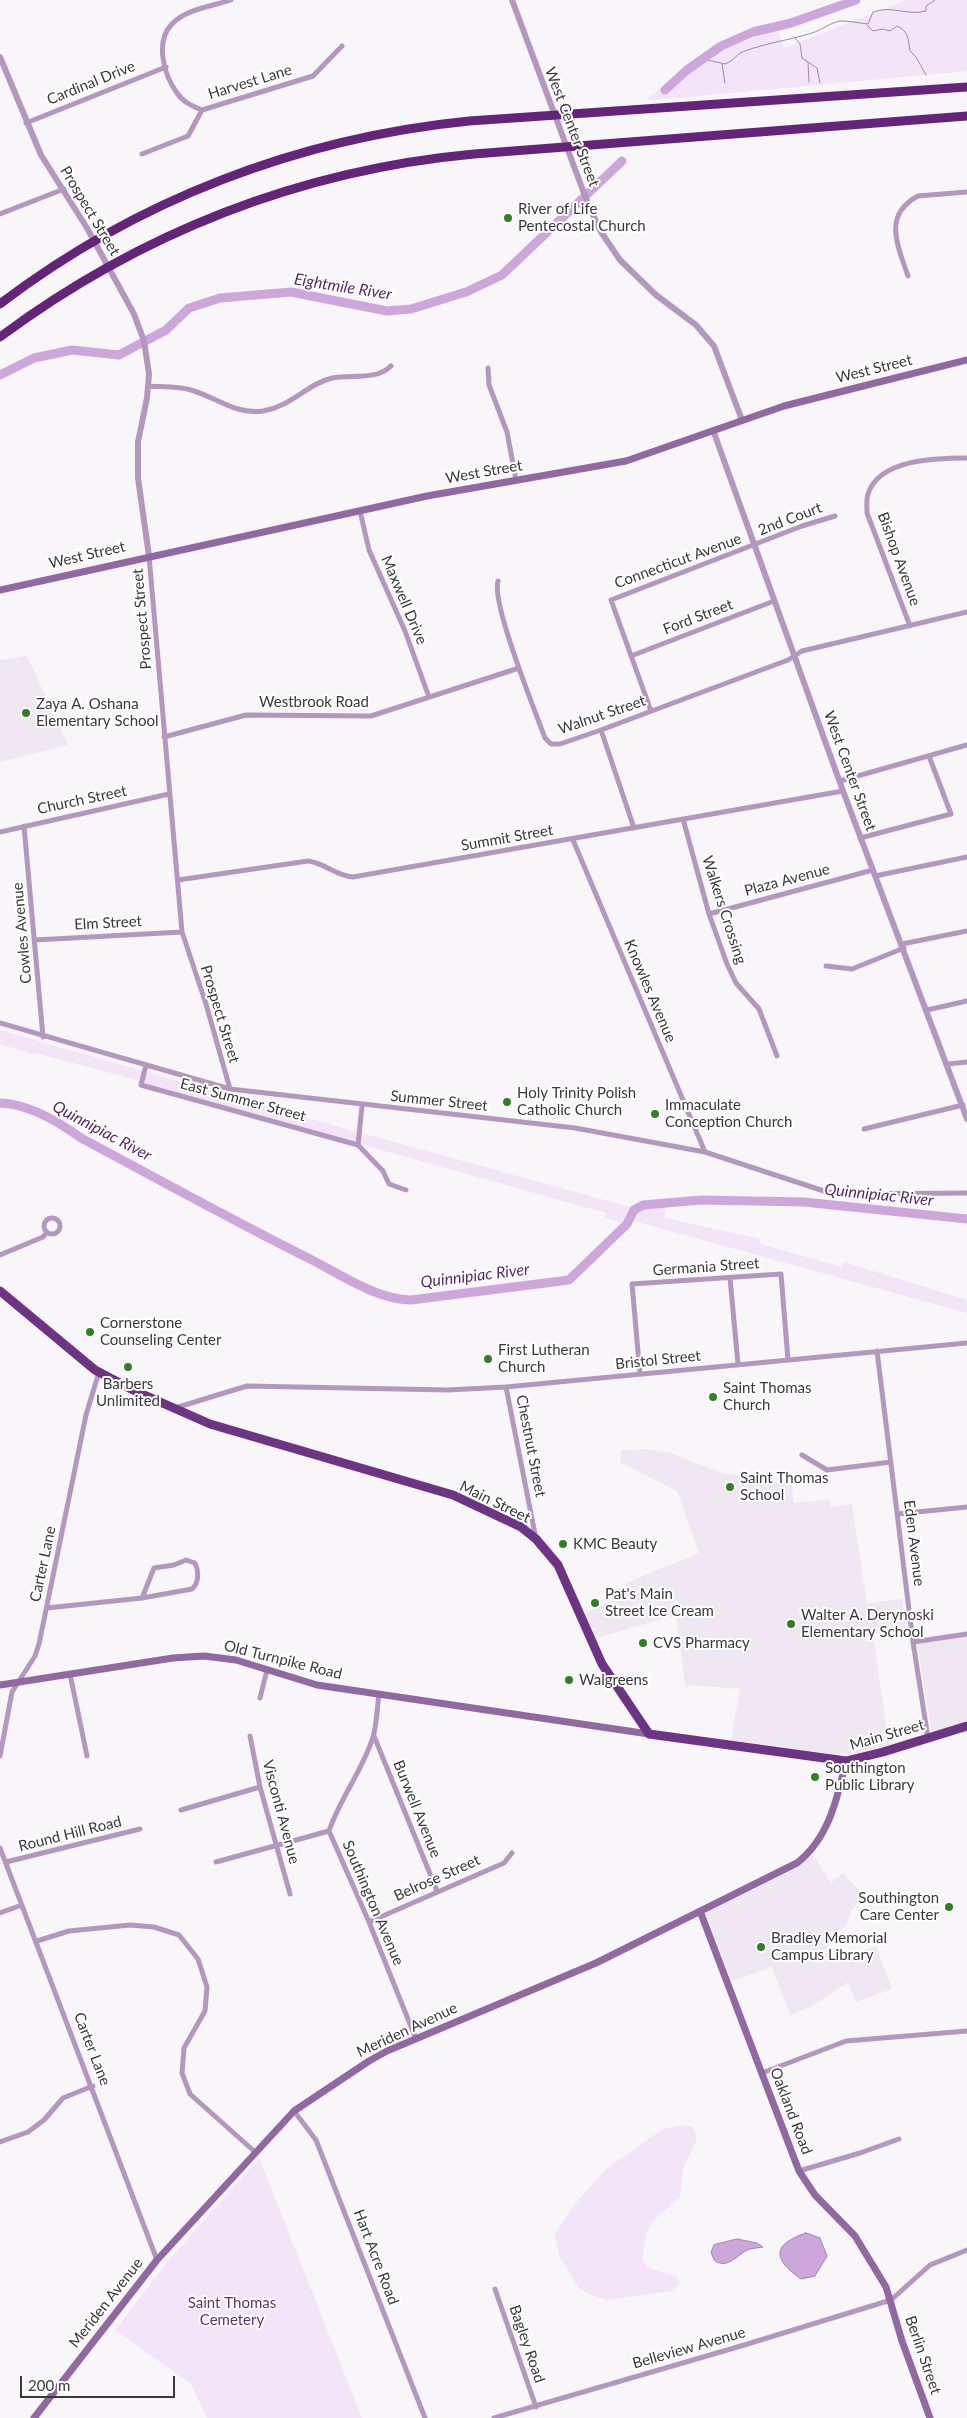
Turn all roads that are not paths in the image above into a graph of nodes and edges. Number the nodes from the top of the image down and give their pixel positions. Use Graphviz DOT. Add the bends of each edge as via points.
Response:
graph roads {
  1 [pos="231,0"];
  2 [pos="512,0"];
  3 [pos="342,46"];
  4 [pos="0,57"];
  5 [pos="166,67"];
  6 [pos="967,87"];
  7 [pos="202,110"];
  8 [pos="967,116"];
  9 [pos="26,123"];
  10 [pos="142,154"];
  11 [pos="64,189"];
  12 [pos="967,192"];
  13 [pos="0,214"];
  14 [pos="908,276"];
  15 [pos="0,304"];
  16 [pos="0,337"];
  17 [pos="967,360"];
  18 [pos="391,366"];
  19 [pos="488,368"];
  20 [pos="149,386"];
  21 [pos="742,420"];
  22 [pos="714,430"];
  23 [pos="967,458"];
  24 [pos="516,480"];
  25 [pos="360,511"];
  26 [pos="835,516"];
  27 [pos="754,546"];
  28 [pos="149,556"];
  29 [pos="498,580"];
  30 [pos="0,590"];
  31 [pos="774,601"];
  32 [pos="967,612"];
  33 [pos="910,626"];
  34 [pos="631,656"];
  35 [pos="796,657"];
  36 [pos="519,668"];
  37 [pos="430,698"];
  38 [pos="651,711"];
  39 [pos="601,730"];
  40 [pos="164,737"];
  41 [pos="967,746"];
  42 [pos="929,756"];
  43 [pos="840,782"];
  44 [pos="842,791"];
  45 [pos="169,794"];
  46 [pos="683,819"];
  47 [pos="24,826"];
  48 [pos="634,828"];
  49 [pos="0,832"];
  50 [pos="860,838"];
  51 [pos="573,840"];
  52 [pos="967,857"];
  53 [pos="874,873"];
  54 [pos="178,880"];
  55 [pos="709,914"];
  56 [pos="967,931"];
  57 [pos="182,932"];
  58 [pos="35,940"];
  59 [pos="903,946"];
  60 [pos="826,966"];
  61 [pos="967,1001"];
  62 [pos="927,1010"];
  63 [pos="0,1023"];
  64 [pos="44,1037"];
  65 [pos="778,1056"];
  66 [pos="967,1062"];
  67 [pos="948,1064"];
  68 [pos="146,1065"];
  69 [pos="230,1089"];
  70 [pos="962,1105"];
  71 [pos="362,1106"];
  72 [pos="967,1119"];
  73 [pos="864,1129"];
  74 [pos="358,1145"];
  75 [pos="705,1152"];
  76 [pos="406,1190"];
  77 [pos="967,1193"];
  78 [pos="47,1232"];
  79 [pos="0,1256"];
  80 [pos="730,1278"];
  81 [pos="0,1291"];
  82 [pos="967,1343"];
  83 [pos="877,1351"];
  84 [pos="788,1360"];
  85 [pos="738,1364"];
  86 [pos="99,1372"];
  87 [pos="640,1374"];
  88 [pos="506,1387"];
  89 [pos="173,1408"];
  90 [pos="802,1456"];
  91 [pos="891,1462"];
  92 [pos="967,1507"];
  93 [pos="897,1514"];
  94 [pos="536,1539"];
  95 [pos="142,1598"];
  96 [pos="46,1608"];
  97 [pos="967,1634"];
  98 [pos="913,1642"];
  99 [pos="267,1670"];
  100 [pos="70,1674"];
  101 [pos="16,1682"];
  102 [pos="0,1685"];
  103 [pos="379,1694"];
  104 [pos="260,1698"];
  105 [pos="967,1726"];
  106 [pos="649,1734"];
  107 [pos="250,1736"];
  108 [pos="374,1736"];
  109 [pos="928,1738"];
  110 [pos="0,1756"];
  111 [pos="87,1756"];
  112 [pos="846,1760"];
  113 [pos="260,1787"];
  114 [pos="182,1810"];
  115 [pos="140,1830"];
  116 [pos="328,1831"];
  117 [pos="276,1845"];
  118 [pos="0,1848"];
  119 [pos="512,1853"];
  120 [pos="6,1862"];
  121 [pos="216,1862"];
  122 [pos="437,1891"];
  123 [pos="290,1894"];
  124 [pos="22,1905"];
  125 [pos="700,1911"];
  126 [pos="0,1913"];
  127 [pos="369,1922"];
  128 [pos="37,1941"];
  129 [pos="967,2031"];
  130 [pos="416,2039"];
  131 [pos="762,2073"];
  132 [pos="93,2086"];
  133 [pos="294,2111"];
  134 [pos="899,2139"];
  135 [pos="0,2142"];
  136 [pos="255,2152"];
  137 [pos="799,2171"];
  138 [pos="967,2250"];
  139 [pos="157,2260"];
  140 [pos="495,2289"];
  141 [pos="891,2300"];
  142 [pos="536,2407"];
  143 [pos="34,2418"];
  144 [pos="425,2418"];
  145 [pos="494,2418"];
  146 [pos="930,2418"];
  1 -- 5 [label="street, Harvest Lane" via="185,14 172,24 164,37 162,51"];
  2 -- 21 [label="street, West Center Street" via="588,204 610,246 631,272 706,335 720,359"];
  3 -- 7 [label="street, Harvest Lane" via="313,76"];
  4 -- 9 [label="street, Prospect Street"];
  5 -- 7 [label="street, Harvest Lane" via="176,92 189,105"];
  5 -- 9 [label="street, Cardinal Drive"];
  6 -- 15 [label="highway" via="540,116 385,132 303,152 197,190 120,226"];
  7 -- 10 [label="street" via="188,136"];
  8 -- 16 [label="highway" via="446,156 312,182 184,228 110,264"];
  9 -- 11 [label="street, Prospect Street" via="41,155"];
  11 -- 13 [label="street"];
  11 -- 20 [label="street, Prospect Street" via="141,332"];
  12 -- 14 [label="street" via="918,196 900,212 896,239"];
  17 -- 21 [label="main road, West Street" via="784,406"];
  18 -- 20 [label="street" via="378,374 332,378 291,402 262,411 227,407 188,389"];
  19 -- 24 [label="street" via="489,385 507,432"];
  20 -- 28 [label="street, Prospect Street" via="138,442 138,478"];
  21 -- 22 [label="main road, West Street"];
  22 -- 24 [label="main road, West Street" via="626,461"];
  22 -- 27 [label="street, West Center Street"];
  23 -- 33 [label="street, Bishop Avenue" via="935,458 891,469 880,475 867,496 868,513"];
  24 -- 25 [label="main road, West Street"];
  25 -- 28 [label="main road, West Street"];
  25 -- 37 [label="street, Maxwell Drive" via="368,550 405,631"];
  26 -- 27 [label="street, 2nd Court"];
  27 -- 31 [label="street, West Center Street"];
  27 -- 34 [label="street, Connecticut Avenue" via="611,600"];
  28 -- 30 [label="main road, West Street"];
  28 -- 40 [label="street, Prospect Street"];
  29 -- 36 [label="street, Walnut Street" via="496,596"];
  31 -- 34 [label="street, Ford Street"];
  31 -- 35 [label="street, West Center Street"];
  32 -- 33 [label="street, Walnut Street"];
  33 -- 35 [label="street, Walnut Street" via="802,651"];
  34 -- 38 [label="street"];
  35 -- 38 [label="street, Walnut Street"];
  35 -- 43 [label="street, West Center Street"];
  36 -- 37 [label="street, Westbrook Road"];
  36 -- 39 [label="street, Walnut Street" via="545,738 551,744"];
  37 -- 40 [label="street, Westbrook Road" via="370,716 246,715"];
  38 -- 39 [label="street, Walnut Street"];
  39 -- 48 [label="street"];
  40 -- 45 [label="street, Prospect Street"];
  41 -- 42 [label="street"];
  42 -- 43 [label="street"];
  42 -- 50 [label="street" via="951,814"];
  43 -- 44 [label="street, West Center Street"];
  44 -- 46 [label="street, Summit Street"];
  44 -- 50 [label="street, West Center Street"];
  45 -- 47 [label="street, Church Street"];
  45 -- 54 [label="street, Prospect Street"];
  46 -- 48 [label="street, Summit Street"];
  46 -- 55 [label="street, Walkers Crossing"];
  47 -- 49 [label="street, Church Street"];
  47 -- 58 [label="street, Cowles Avenue"];
  48 -- 51 [label="street, Summit Street"];
  50 -- 53 [label="street, West Center Street"];
  51 -- 54 [label="street, Summit Street" via="354,877 344,877 317,862 308,861"];
  51 -- 75 [label="street, Knowles Avenue"];
  52 -- 53 [label="street, Plaza Avenue"];
  53 -- 55 [label="street, Plaza Avenue"];
  53 -- 59 [label="street, West Center Street"];
  54 -- 57 [label="street, Prospect Street"];
  55 -- 65 [label="street, Walkers Crossing" via="736,983 759,1009"];
  56 -- 59 [label="street"];
  57 -- 58 [label="street, Elm Street"];
  57 -- 69 [label="street, Prospect Street"];
  58 -- 64 [label="street, Cowles Avenue"];
  59 -- 60 [label="street" via="852,969"];
  59 -- 62 [label="street, West Center Street"];
  61 -- 62 [label="street"];
  62 -- 67 [label="street, West Center Street"];
  63 -- 64 [label="street, Summer Street"];
  64 -- 68 [label="street, Summer Street"];
  66 -- 67 [label="street"];
  67 -- 70 [label="street, West Center Street"];
  68 -- 69 [label="street, Summer Street"];
  68 -- 74 [label="street, East Summer Street" via="141,1086"];
  69 -- 71 [label="street, Summer Street"];
  70 -- 72 [label="street, West Center Street"];
  70 -- 73 [label="street"];
  71 -- 74 [label="street"];
  71 -- 75 [label="street, Summer Street" via="575,1128"];
  74 -- 76 [label="street" via="383,1171 389,1184"];
  75 -- 77 [label="street, Summer Street" via="827,1192"];
  78 -- 79 [label="street" via="43,1237"];
  80 -- 84 [label="street, Germania Street" via="781,1274"];
  80 -- 85 [label="street"];
  80 -- 87 [label="street, Germania Street" via="632,1284"];
  81 -- 86 [label="highway, Main Street"];
  82 -- 83 [label="street, Bristol Street"];
  83 -- 84 [label="street, Bristol Street"];
  83 -- 91 [label="street, Eden Avenue"];
  84 -- 85 [label="street, Bristol Street"];
  85 -- 87 [label="street, Bristol Street"];
  86 -- 89 [label="highway, Main Street"];
  86 -- 96 [label="street, Carter Lane" via="86,1415"];
  87 -- 88 [label="street, Bristol Street"];
  88 -- 89 [label="street, Bristol Street" via="448,1390 247,1386"];
  88 -- 94 [label="street, Chestnut Street"];
  89 -- 94 [label="highway, Main Street" via="210,1424 453,1495 521,1527"];
  90 -- 91 [label="street" via="827,1470"];
  91 -- 93 [label="street, Eden Avenue"];
  92 -- 93 [label="street"];
  93 -- 98 [label="street, Eden Avenue"];
  94 -- 106 [label="highway, Main Street" via="558,1565 602,1664"];
  95 -- 95 [label="street" via="192,1589 197,1577 195,1563 186,1560 154,1568"];
  95 -- 96 [label="street"];
  96 -- 101 [label="street, Carter Lane" via="35,1656"];
  97 -- 98 [label="street"];
  98 -- 109 [label="street, Eden Avenue"];
  99 -- 100 [label="main road, Old Turnpike Road" via="236,1660 204,1656"];
  99 -- 103 [label="main road, Old Turnpike Road" via="317,1685"];
  99 -- 104 [label="street"];
  100 -- 101 [label="main road, Old Turnpike Road"];
  100 -- 111 [label="street"];
  101 -- 102 [label="main road, Old Turnpike Road"];
  101 -- 110 [label="street, Carter Lane"];
  103 -- 106 [label="main road, Old Turnpike Road"];
  103 -- 108 [label="street, Southington Avenue"];
  105 -- 109 [label="highway, Main Street"];
  106 -- 112 [label="highway, Main Street"];
  107 -- 113 [label="street, Visconti Avenue"];
  108 -- 116 [label="street, Southington Avenue"];
  108 -- 122 [label="street, Burwell Avenue"];
  109 -- 112 [label="highway, Main Street"];
  112 -- 125 [label="main road, Meriden Avenue" via="830,1818 821,1837 804,1857"];
  113 -- 114 [label="street"];
  113 -- 117 [label="street, Visconti Avenue"];
  115 -- 120 [label="street, Round Hill Road"];
  116 -- 117 [label="street"];
  116 -- 127 [label="street, Southington Avenue"];
  117 -- 121 [label="street"];
  117 -- 123 [label="street, Visconti Avenue"];
  118 -- 120 [label="street, Carter Lane"];
  119 -- 122 [label="street, Belrose Street" via="504,1862"];
  120 -- 124 [label="street, Carter Lane"];
  122 -- 127 [label="street, Belrose Street"];
  124 -- 126 [label="street"];
  124 -- 128 [label="street, Carter Lane"];
  125 -- 130 [label="main road, Meriden Avenue" via="596,1963"];
  125 -- 131 [label="main road, Oakland Road"];
  127 -- 130 [label="street, Southington Avenue"];
  128 -- 132 [label="street, Carter Lane"];
  128 -- 136 [label="street" via="69,1930 130,1925 179,1934 198,1959 207,1987 205,2011 184,2048 182,2073 190,2094"];
  129 -- 131 [label="street" via="846,2041"];
  130 -- 133 [label="main road, Meriden Avenue" via="369,2061"];
  131 -- 137 [label="main road, Oakland Road"];
  132 -- 135 [label="street" via="63,2098 44,2120 28,2132"];
  132 -- 139 [label="street, Carter Lane"];
  133 -- 136 [label="main road, Meriden Avenue"];
  133 -- 144 [label="street, Hart Acre Road" via="316,2140"];
  134 -- 137 [label="street"];
  136 -- 139 [label="main road, Meriden Avenue"];
  137 -- 141 [label="main road, Oakland Road" via="815,2195 855,2236"];
  138 -- 141 [label="street" via="930,2264"];
  139 -- 143 [label="main road, Meriden Avenue"];
  140 -- 142 [label="street, Bagley Road"];
  141 -- 142 [label="street, Belleview Avenue"];
  141 -- 146 [label="main road, Berlin Street"];
  142 -- 145 [label="street, Belleview Avenue"];
}
